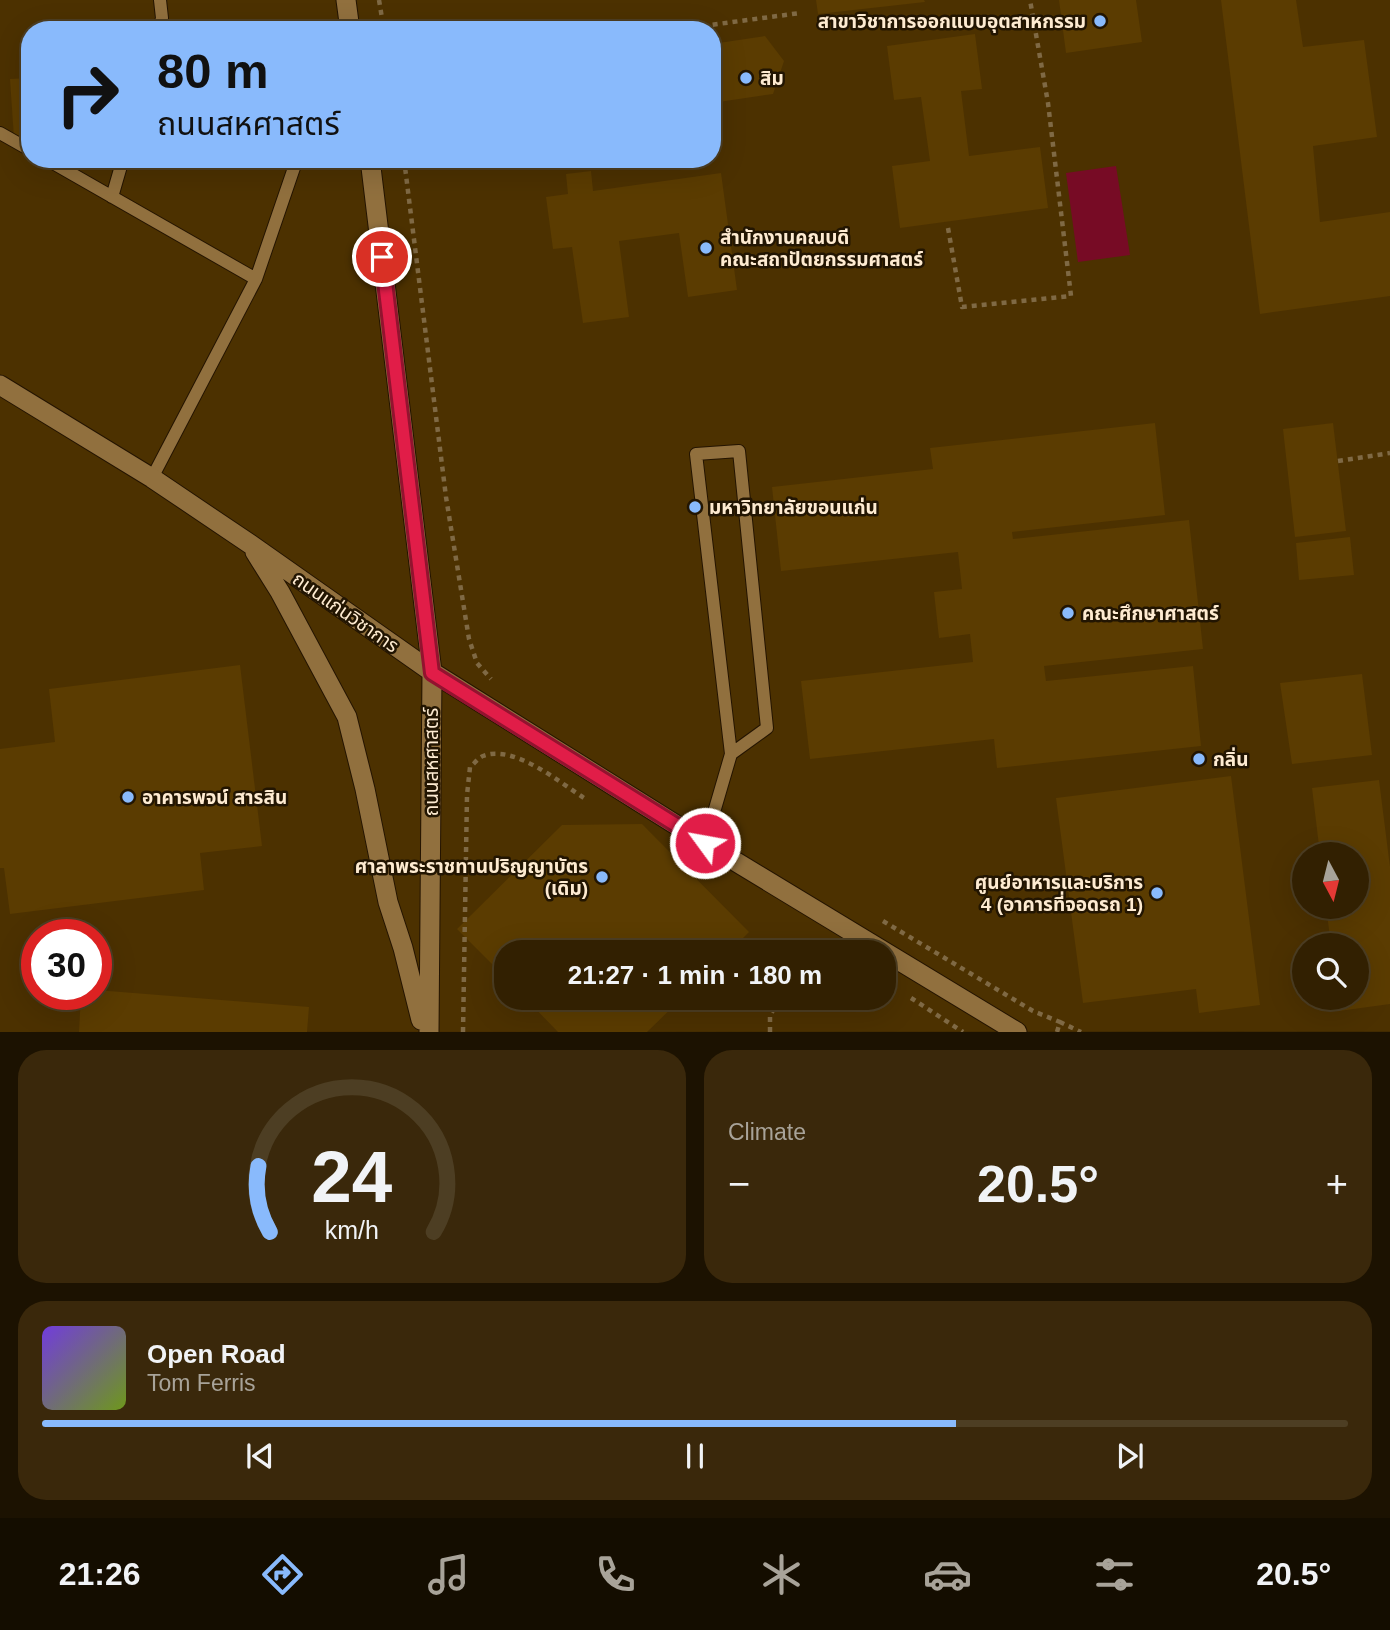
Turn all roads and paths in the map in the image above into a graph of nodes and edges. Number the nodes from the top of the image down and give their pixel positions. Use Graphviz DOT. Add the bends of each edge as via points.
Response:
graph roads {
  1 [pos="160,0"];
  2 [pos="379,0"];
  3 [pos="1030,0"];
  4 [pos="800,13"];
  5 [pos="161,21"];
  6 [pos="382,21"];
  7 [pos="721,24"];
  8 [pos="0,133"];
  9 [pos="21,145"];
  10 [pos="62,168"];
  11 [pos="120,168"];
  12 [pos="294,168"];
  13 [pos="371,168"];
  14 [pos="405,168"];
  15 [pos="112,197"];
  16 [pos="948,228"];
  17 [pos="256,279"];
  18 [pos="0,385"];
  19 [pos="1390,453"];
  20 [pos="1338,461"];
  21 [pos="152,478"];
  22 [pos="250,544"];
  23 [pos="432,673"];
  24 [pos="499,685"];
  25 [pos="731,754"];
  26 [pos="591,802"];
  27 [pos="705,843"];
  28 [pos="878,918"];
  29 [pos="906,995"];
  30 [pos="773,1010"];
  31 [pos="1060,1022"];
  32 [pos="424,1031"];
  33 [pos="429,1031"];
  34 [pos="463,1031"];
  35 [pos="770,1031"];
  36 [pos="962,1031"];
  37 [pos="1017,1031"];
  38 [pos="1057,1031"];
  39 [pos="1081,1031"];
  1 -- 5 [label="lane"];
  2 -- 6 [label="path"];
  3 -- 16 [label="path" via="1048,103 1071,296 962,307"];
  4 -- 7 [label="path"];
  8 -- 9 [label="lane"];
  10 -- 15 [label="lane"];
  11 -- 15 [label="lane"];
  12 -- 17 [label="lane"];
  13 -- 23 [label="street, ถนนสหศาสตร์"];
  14 -- 24 [label="path" via="446,497 469,639 477,663"];
  15 -- 17 [label="lane"];
  17 -- 21 [label="lane"];
  18 -- 21 [label="street, ถนนแก่นวิชาการ"];
  19 -- 20 [label="path"];
  21 -- 22 [label="street, ถนนแก่นวิชาการ"];
  22 -- 23 [label="street, ถนนแก่นวิชาการ"];
  22 -- 32 [label="street" via="347,717 388,902"];
  23 -- 27 [label="street, ถนนแก่นวิชาการ"];
  23 -- 33 [label="street, ถนนสหศาสตร์"];
  25 -- 25 [label="lane" via="696,454 739,452 768,728"];
  25 -- 27 [label="lane"];
  26 -- 34 [label="path" via="519,758 482,756 470,767"];
  27 -- 37 [label="street, ถนนแก่นวิชาการ"];
  28 -- 31 [label="path" via="1032,1011"];
  29 -- 36 [label="path"];
  30 -- 35 [label="path"];
  31 -- 38 [label="path"];
  31 -- 39 [label="path"];
}
